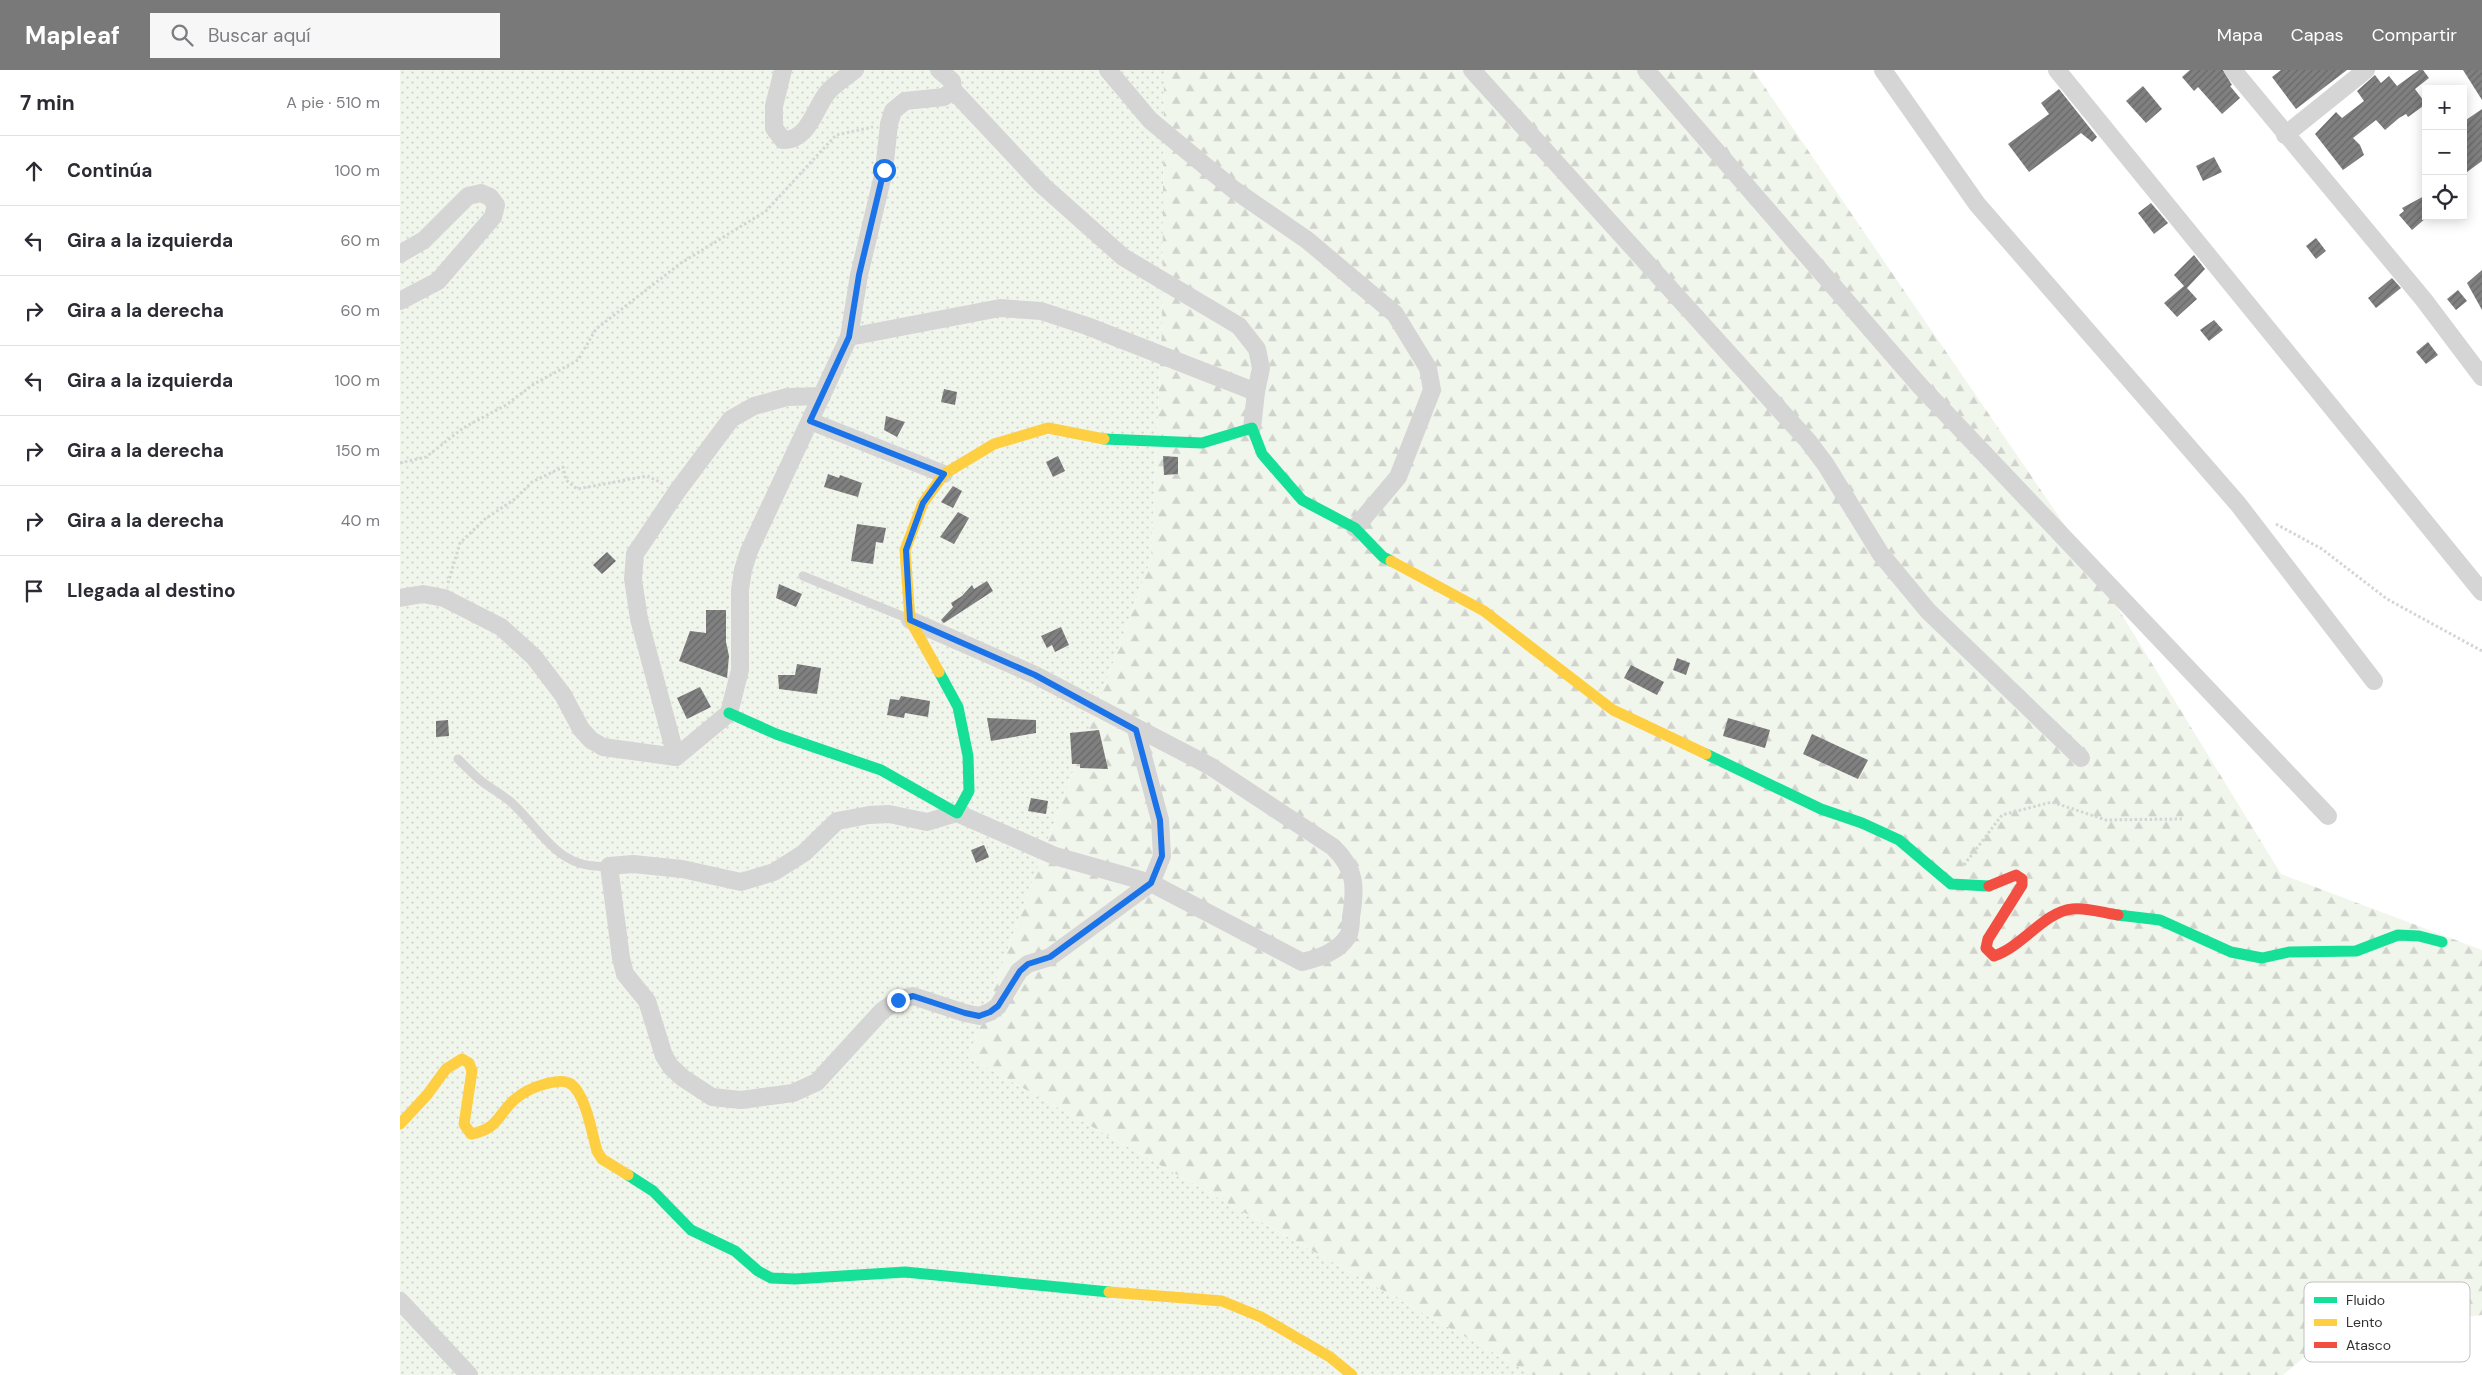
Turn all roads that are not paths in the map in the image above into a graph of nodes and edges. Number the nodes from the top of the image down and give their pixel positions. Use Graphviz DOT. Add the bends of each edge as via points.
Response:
graph roads {
  1 [pos="783,70"];
  2 [pos="854,70"];
  3 [pos="939,70"];
  4 [pos="1108,70"];
  5 [pos="1472,70"];
  6 [pos="1646,70"];
  7 [pos="1883,70"];
  8 [pos="2058,70"];
  9 [pos="2233,70"];
  10 [pos="2366,70"];
  11 [pos="953,90"];
  12 [pos="2286,135"];
  13 [pos="400,254"];
  14 [pos="400,301"];
  15 [pos="849,337"];
  16 [pos="2482,377"];
  17 [pos="1256,392"];
  18 [pos="822,396"];
  19 [pos="810,421"];
  20 [pos="1252,428"];
  21 [pos="944,474"];
  22 [pos="1355,528"];
  23 [pos="803,576"];
  24 [pos="2482,592"];
  25 [pos="400,598"];
  26 [pos="910,620"];
  27 [pos="2374,681"];
  28 [pos="729,714"];
  29 [pos="1136,730"];
  30 [pos="676,757"];
  31 [pos="2081,758"];
  32 [pos="458,759"];
  33 [pos="957,813"];
  34 [pos="2328,816"];
  35 [pos="609,866"];
  36 [pos="1151,883"];
  37 [pos="2442,942"];
  38 [pos="400,1124"];
  39 [pos="400,1301"];
  40 [pos="469,1375"];
  41 [pos="1352,1375"];
  1 -- 2 [label="street" via="774,106 774,128 783,140 792,140 804,132 828,92"];
  3 -- 11 [label="street" via="952,81"];
  4 -- 22 [label="street" via="1150,120 1233,189 1308,240 1395,314 1428,368 1432,390 1398,477"];
  5 -- 31 [label="street" via="1808,441 1880,553 1928,611"];
  6 -- 34 [label="street" via="1920,386"];
  7 -- 27 [label="street" via="1977,204 2238,504"];
  8 -- 24 [label="street"];
  9 -- 12 [label="street"];
  10 -- 12 [label="street"];
  11 -- 15 [label="street" via="944,97 905,101 893,111"];
  11 -- 17 [label="street" via="1041,184 1123,257 1239,326 1257,349 1261,368"];
  12 -- 16 [label="street" via="2424,300"];
  13 -- 14 [label="street" via="424,240 468,196 480,193 490,197 496,205 493,217 438,281"];
  15 -- 17 [label="street" via="1000,308 1040,311"];
  15 -- 18 [label="street"];
  17 -- 20 [label="street"];
  18 -- 19 [label="street"];
  18 -- 30 [label="street" via="787,397 754,406 731,419 636,554 633,579 639,619"];
  19 -- 21 [label="street"];
  19 -- 28 [label="street" via="749,550 743,570 740,670"];
  20 -- 21 [label="street" via="1202,443 1106,440 1048,428 994,444"];
  20 -- 22 [label="street" via="1262,454 1302,500"];
  21 -- 26 [label="street" via="923,503 906,550"];
  22 -- 37 [label="street" via="1383,557 1484,611 1613,710 1821,809 1899,840 1951,884 1989,886 2016,875 2022,879 2022,885 1988,939 1986,948 1994,956 2008,952 2045,921 2072,909 2160,920 2231,952 2262,958 2289,952 2356,951 2398,935"];
  23 -- 26 [label="lane"];
  25 -- 30 [label="street" via="423,594 444,598 501,627 534,657 563,695 582,729 603,747"];
  26 -- 29 [label="street" via="1035,675"];
  26 -- 33 [label="street" via="958,707 968,756 968,791"];
  28 -- 30 [label="street"];
  28 -- 33 [label="street" via="776,734 881,770"];
  29 -- 36 [label="street" via="1160,820 1162,856"];
  29 -- 36 [label="street" via="1210,766 1343,856 1352,873 1354,895 1349,935 1332,951 1302,962"];
  32 -- 35 [label="lane" via="480,780 514,804 556,851 570,860 594,867"];
  33 -- 35 [label="street" via="927,822 889,814 837,821 804,853 782,867 741,882 682,869 632,864"];
  33 -- 36 [label="street" via="1055,856"];
  35 -- 36 [label="street" via="621,958 626,974 647,1001 664,1056 671,1068 712,1097 741,1100 793,1094 817,1082 882,1011 898,1000 913,996 979,1016 990,1012 998,1006 1028,964 1050,957"];
  38 -- 41 [label="street" via="448,1067 462,1059 469,1063 472,1071 464,1124 471,1134 485,1132 499,1122 513,1101 535,1086 557,1081 570,1083 580,1094 602,1159 653,1191 691,1230 735,1251 771,1278 905,1272 1222,1301 1261,1316 1330,1357"];
  39 -- 40 [label="street"];
}
